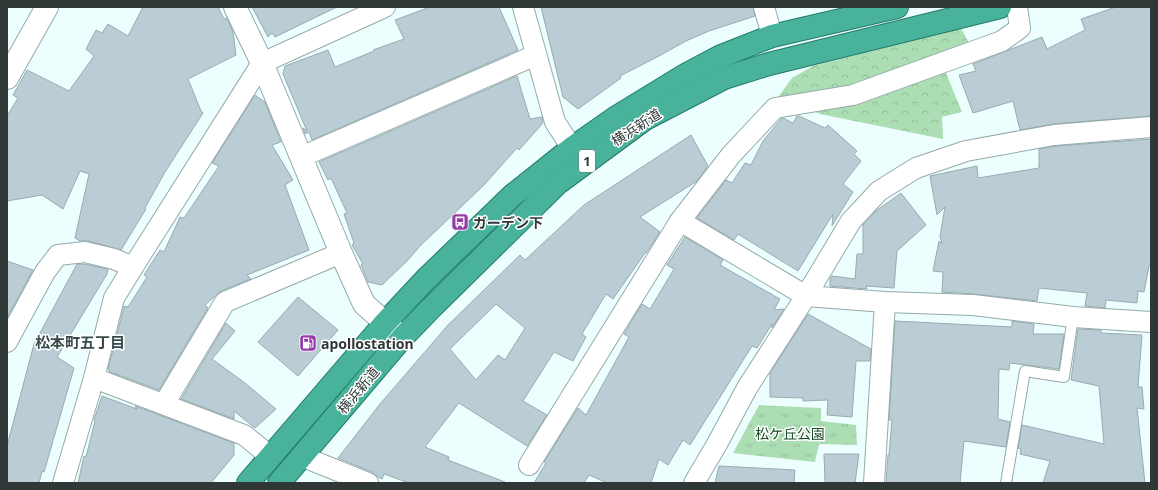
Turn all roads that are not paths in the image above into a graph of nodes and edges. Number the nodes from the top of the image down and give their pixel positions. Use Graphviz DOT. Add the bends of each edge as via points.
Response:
graph roads {
  1 [pos="47,7"];
  2 [pos="235,7"];
  3 [pos="385,7"];
  4 [pos="523,7"];
  5 [pos="764,7"];
  6 [pos="897,7"];
  7 [pos="1000,7"];
  8 [pos="1017,7"];
  9 [pos="772,36"];
  10 [pos="536,55"];
  11 [pos="262,64"];
  12 [pos="7,78"];
  13 [pos="1151,126"];
  14 [pos="572,148"];
  15 [pos="301,157"];
  16 [pos="680,221"];
  17 [pos="341,253"];
  18 [pos="132,267"];
  19 [pos="806,296"];
  20 [pos="885,302"];
  21 [pos="1073,318"];
  22 [pos="385,322"];
  23 [pos="1151,322"];
  24 [pos="402,338"];
  25 [pos="7,342"];
  26 [pos="94,378"];
  27 [pos="164,404"];
  28 [pos="270,456"];
  29 [pos="301,456"];
  30 [pos="529,465"];
  31 [pos="63,483"];
  32 [pos="248,483"];
  33 [pos="279,483"];
  34 [pos="368,483"];
  35 [pos="694,483"];
  36 [pos="874,483"];
  37 [pos="1006,483"];
  1 -- 12 [label="street"];
  2 -- 11 [label="street"];
  3 -- 11 [label="street"];
  4 -- 10 [label="street"];
  5 -- 9 [label="street"];
  6 -- 9 [label="highway, 横浜新道 / 1"];
  7 -- 24 [label="highway, 横浜新道 / 1" via="768,64 724,78 645,119 558,183"];
  8 -- 16 [label="street" via="1020,28 1002,41 853,95 775,108 731,155"];
  9 -- 14 [label="highway, 横浜新道 / 1" via="719,57 687,74"];
  10 -- 14 [label="street" via="555,122"];
  10 -- 15 [label="street"];
  11 -- 15 [label="street"];
  11 -- 18 [label="street"];
  13 -- 19 [label="street" via="1054,135 966,151 916,168 879,191 851,221"];
  14 -- 22 [label="highway, 横浜新道 / 1" via="514,195"];
  15 -- 17 [label="street"];
  16 -- 19 [label="street"];
  16 -- 30 [label="street"];
  17 -- 22 [label="street" via="364,304"];
  17 -- 27 [label="street" via="225,302"];
  18 -- 25 [label="street" via="114,259 85,252 58,254 45,272"];
  18 -- 26 [label="street" via="114,298"];
  19 -- 20 [label="street"];
  19 -- 35 [label="street" via="747,388"];
  20 -- 21 [label="street" via="974,305"];
  20 -- 36 [label="street"];
  21 -- 23 [label="street"];
  21 -- 37 [label="lane" via="1064,376 1025,371"];
  22 -- 24 [label="street"];
  22 -- 28 [label="highway, 横浜新道 / 1"];
  24 -- 29 [label="highway, 横浜新道 / 1"];
  26 -- 27 [label="street"];
  26 -- 31 [label="street"];
  27 -- 28 [label="street" via="244,435"];
  28 -- 32 [label="highway, 横浜新道 / 1"];
  29 -- 33 [label="highway, 横浜新道 / 1"];
  29 -- 34 [label="street"];
}
